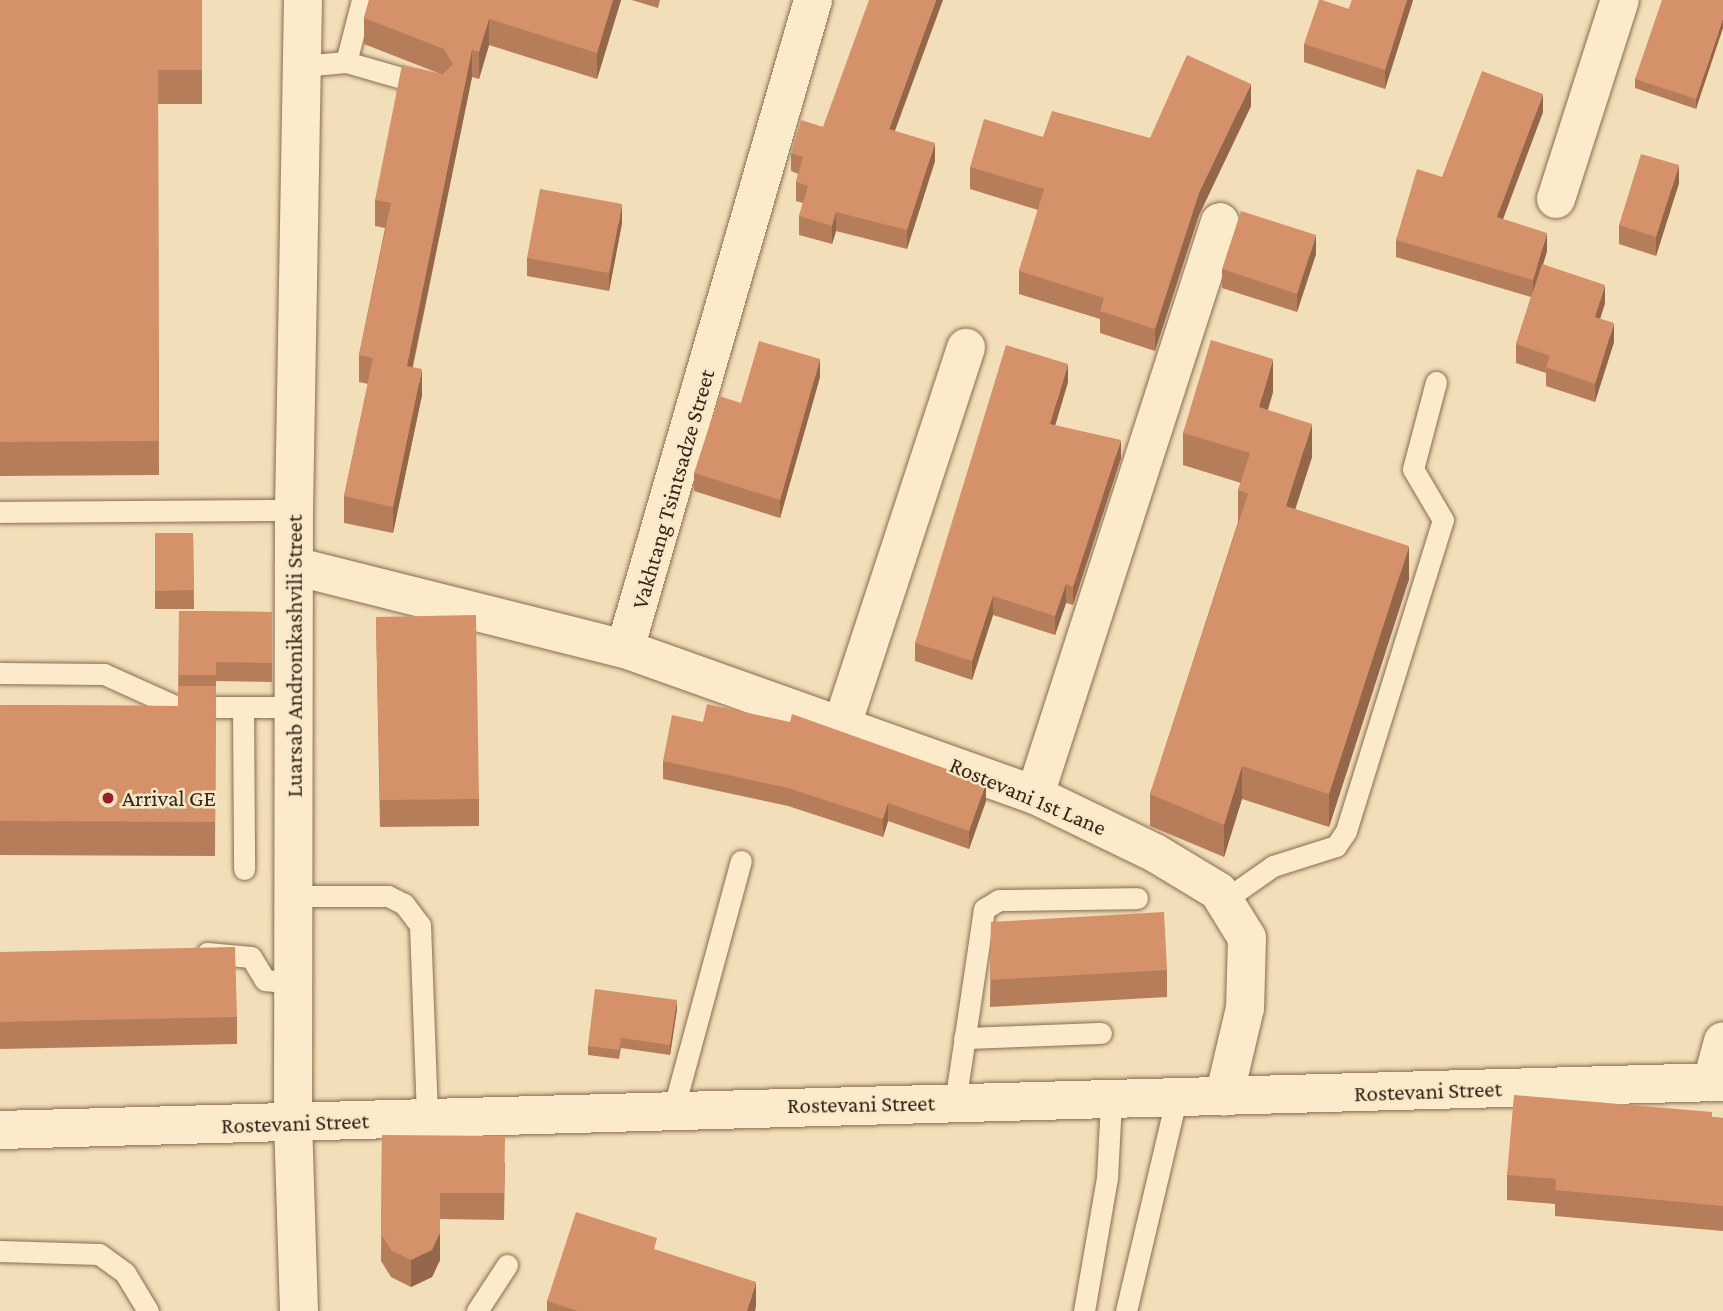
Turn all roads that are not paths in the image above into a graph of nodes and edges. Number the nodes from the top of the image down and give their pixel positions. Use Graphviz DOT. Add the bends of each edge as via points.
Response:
graph roads {
  1 [pos="303,0"];
  2 [pos="362,0"];
  3 [pos="813,0"];
  4 [pos="1620,0"];
  5 [pos="346,62"];
  6 [pos="302,66"];
  7 [pos="440,88"];
  8 [pos="1556,199"];
  9 [pos="1220,222"];
  10 [pos="966,348"];
  11 [pos="1436,382"];
  12 [pos="294,510"];
  13 [pos="0,512"];
  14 [pos="294,566"];
  15 [pos="625,649"];
  16 [pos="0,673"];
  17 [pos="243,707"];
  18 [pos="293,707"];
  19 [pos="844,722"];
  20 [pos="1035,795"];
  21 [pos="741,861"];
  22 [pos="244,869"];
  23 [pos="293,896"];
  24 [pos="1137,898"];
  25 [pos="1223,901"];
  26 [pos="177,954"];
  27 [pos="293,983"];
  28 [pos="1101,1033"];
  29 [pos="964,1038"];
  30 [pos="1723,1041"];
  31 [pos="1717,1082"];
  32 [pos="1224,1097"];
  33 [pos="1176,1100"];
  34 [pos="1111,1101"];
  35 [pos="955,1103"];
  36 [pos="674,1107"];
  37 [pos="427,1118"];
  38 [pos="293,1124"];
  39 [pos="0,1130"];
  40 [pos="0,1251"];
  41 [pos="507,1265"];
  42 [pos="148,1311"];
  43 [pos="299,1311"];
  44 [pos="477,1311"];
  45 [pos="1084,1311"];
  46 [pos="1126,1311"];
  1 -- 6 [label="street, Luarsab Andronikashvili Street"];
  2 -- 5 [label="lane"];
  3 -- 15 [label="street, Vakhtang Tsintsadze Street"];
  4 -- 8 [label="street"];
  5 -- 6 [label="lane"];
  5 -- 7 [label="lane"];
  6 -- 12 [label="street, Luarsab Andronikashvili Street"];
  9 -- 20 [label="street"];
  10 -- 19 [label="street"];
  11 -- 25 [label="lane" via="1413,469 1443,520 1346,831 1336,846 1273,866"];
  12 -- 13 [label="lane"];
  12 -- 14 [label="street, Luarsab Andronikashvili Street"];
  14 -- 15 [label="street"];
  14 -- 18 [label="street, Luarsab Andronikashvili Street"];
  15 -- 19 [label="street, Rostevani 1st Lane"];
  16 -- 17 [label="lane" via="104,674 177,707"];
  17 -- 18 [label="lane"];
  17 -- 22 [label="lane"];
  18 -- 23 [label="street, Luarsab Andronikashvili Street"];
  19 -- 20 [label="street, Rostevani 1st Lane"];
  20 -- 25 [label="street, Rostevani 1st Lane" via="1155,853"];
  21 -- 36 [label="lane"];
  23 -- 27 [label="street, Luarsab Andronikashvili Street"];
  23 -- 37 [label="lane" via="388,896 404,904 420,925"];
  24 -- 29 [label="lane" via="990,903 982,916"];
  25 -- 32 [label="street, Rostevani 1st Lane" via="1247,938 1245,1007"];
  26 -- 27 [label="lane" via="251,957 265,980"];
  27 -- 38 [label="street, Luarsab Andronikashvili Street"];
  28 -- 29 [label="lane"];
  29 -- 35 [label="lane"];
  30 -- 31 [label="street"];
  31 -- 32 [label="street, Rostevani Street"];
  32 -- 33 [label="street, Rostevani Street"];
  33 -- 34 [label="street, Rostevani Street"];
  33 -- 46 [label="lane"];
  34 -- 35 [label="street, Rostevani Street"];
  34 -- 45 [label="lane" via="1107,1178"];
  35 -- 36 [label="street, Rostevani Street"];
  36 -- 37 [label="street, Rostevani Street"];
  37 -- 38 [label="street, Rostevani Street"];
  38 -- 39 [label="street, Rostevani Street"];
  38 -- 43 [label="street, Luarsab Andronikashvili Street"];
  40 -- 42 [label="lane" via="99,1254 125,1273"];
  41 -- 44 [label="lane"];
}
